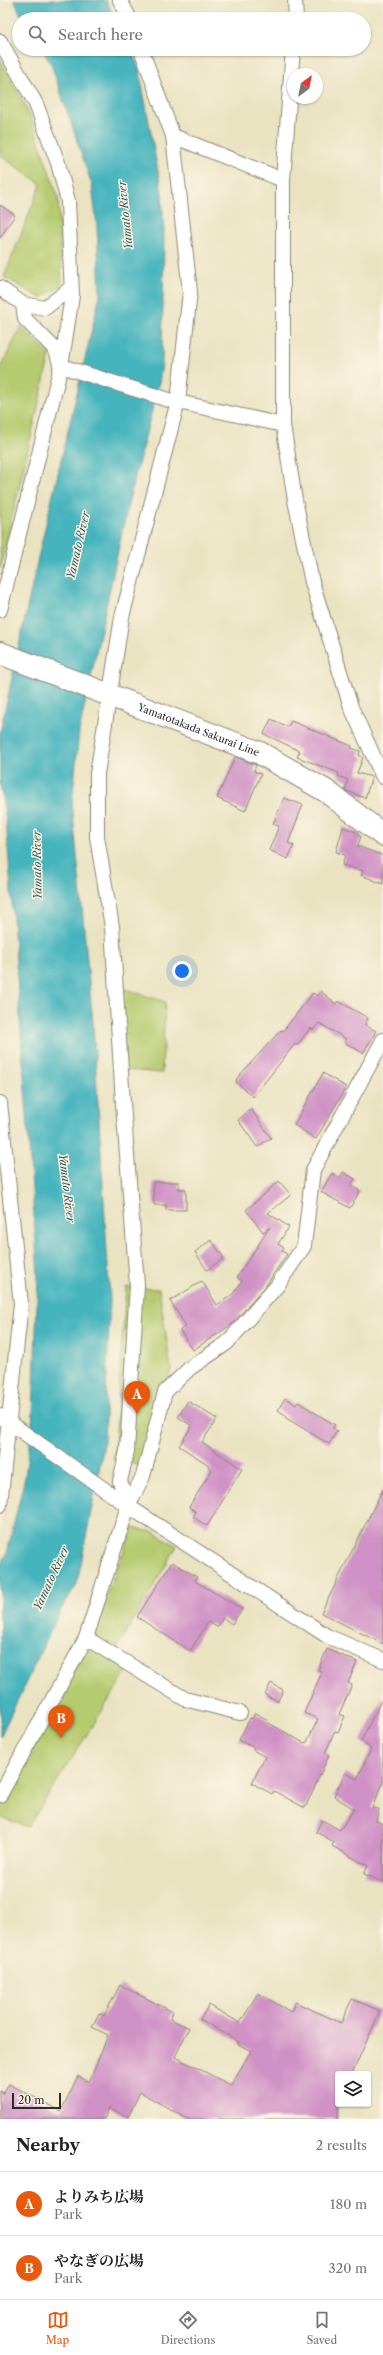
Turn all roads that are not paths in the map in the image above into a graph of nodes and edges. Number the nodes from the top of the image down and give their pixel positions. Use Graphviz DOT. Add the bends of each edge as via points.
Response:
graph roads {
  1 [pos="120,0"];
  2 [pos="295,0"];
  3 [pos="126,12"];
  4 [pos="296,12"];
  5 [pos="0,41"];
  6 [pos="144,56"];
  7 [pos="292,56"];
  8 [pos="173,136"];
  9 [pos="283,180"];
  10 [pos="0,288"];
  11 [pos="72,288"];
  12 [pos="23,304"];
  13 [pos="64,368"];
  14 [pos="173,400"];
  15 [pos="283,424"];
  16 [pos="0,610"];
  17 [pos="0,652"];
  18 [pos="105,692"];
  19 [pos="383,777"];
  20 [pos="383,835"];
  21 [pos="383,1040"];
  22 [pos="0,1103"];
  23 [pos="8,1422"];
  24 [pos="0,1505"];
  25 [pos="128,1506"];
  26 [pos="86,1638"];
  27 [pos="383,1660"];
  28 [pos="240,1713"];
  29 [pos="0,1795"];
  1 -- 3 [label="street"];
  2 -- 4 [label="street"];
  5 -- 11 [label="street" via="36,104 62,178 68,201"];
  6 -- 8 [label="street"];
  7 -- 9 [label="street"];
  8 -- 9 [label="street"];
  8 -- 14 [label="street" via="190,292"];
  9 -- 15 [label="street"];
  10 -- 12 [label="street"];
  11 -- 12 [label="street" via="45,308"];
  11 -- 13 [label="street"];
  12 -- 13 [label="street" via="25,319 56,350"];
  13 -- 14 [label="street"];
  13 -- 16 [label="street"];
  14 -- 15 [label="street"];
  14 -- 18 [label="street"];
  15 -- 19 [label="street" via="312,582 350,707"];
  17 -- 18 [label="main road, Yamatotakada Sakurai Line"];
  18 -- 20 [label="main road, Yamatotakada Sakurai Line" via="260,753 326,791"];
  18 -- 25 [label="street" via="97,774 97,837 112,927 137,1285 127,1451 120,1481"];
  21 -- 25 [label="street" via="313,1170 304,1246 277,1286 228,1343 190,1368 165,1392 143,1476"];
  22 -- 23 [label="street" via="21,1304"];
  23 -- 24 [label="street"];
  23 -- 25 [label="street"];
  25 -- 26 [label="street"];
  25 -- 27 [label="street" via="327,1636"];
  26 -- 28 [label="street" via="185,1699"];
  26 -- 29 [label="street"];
}
